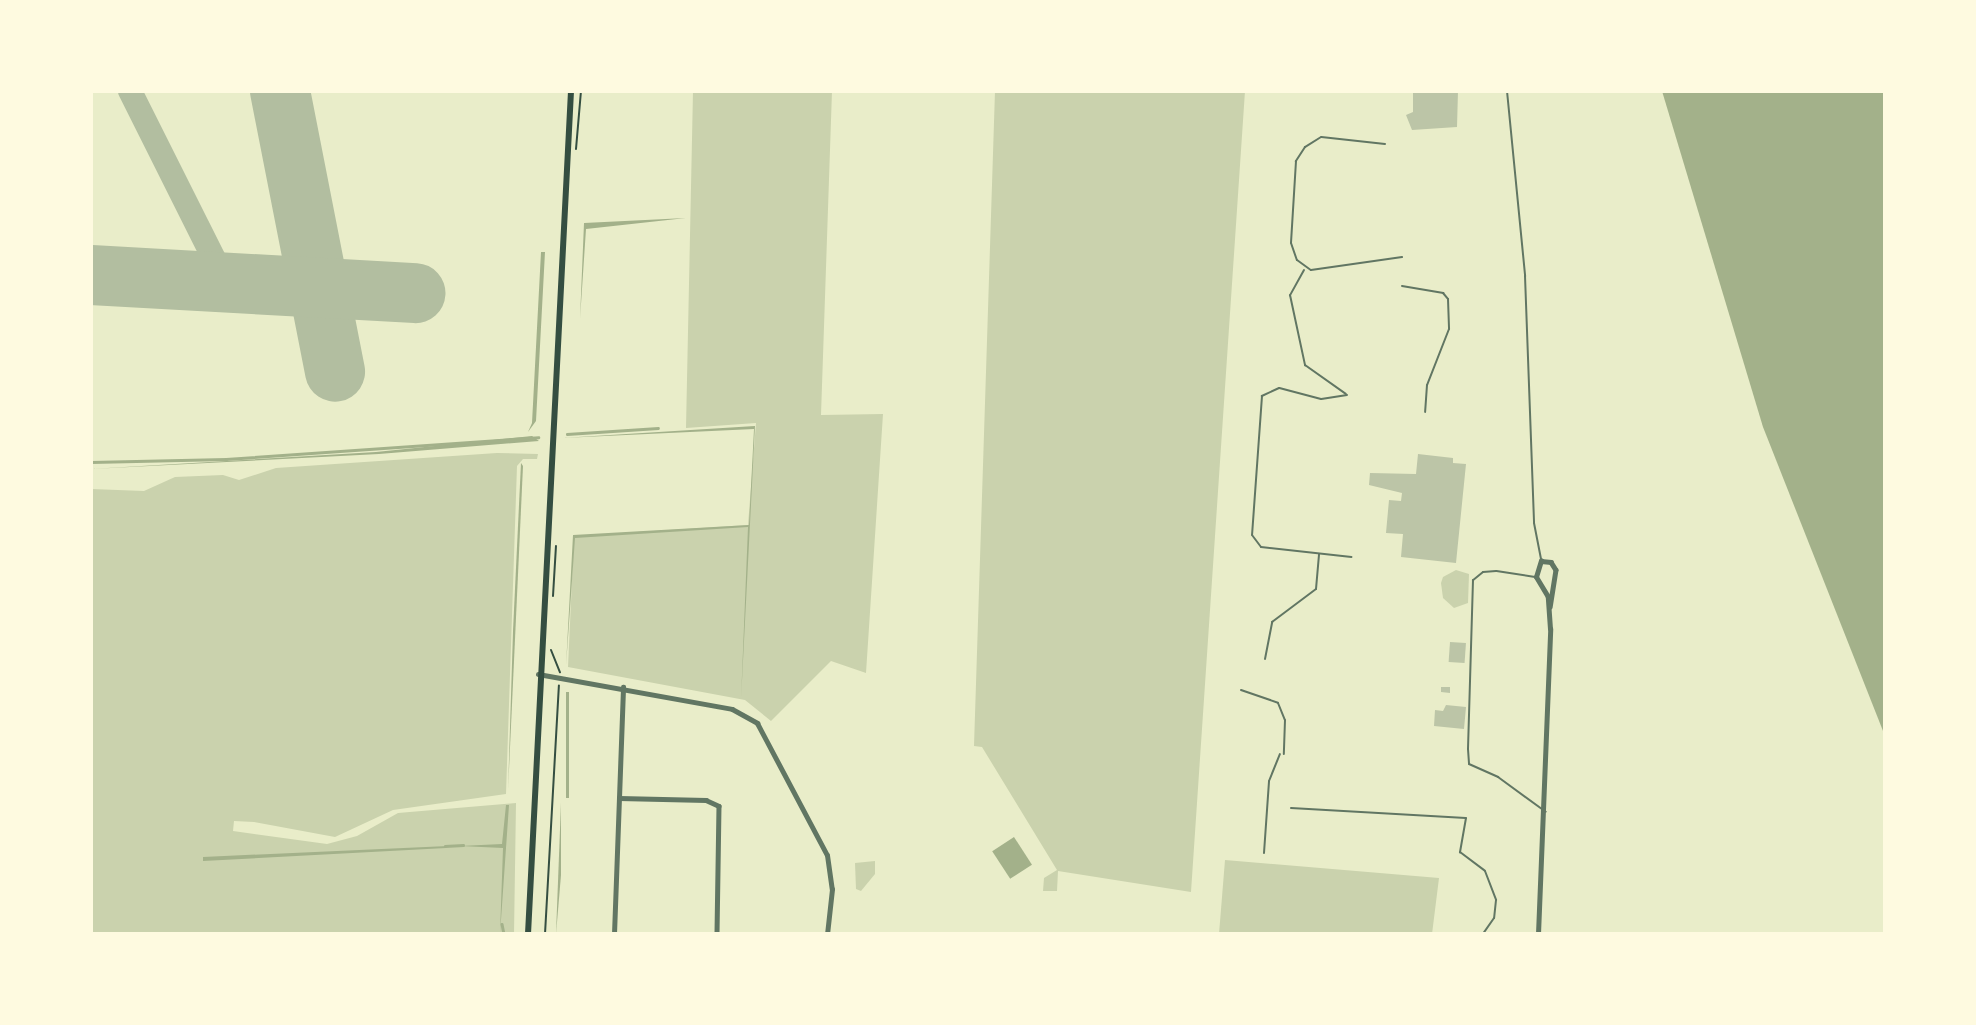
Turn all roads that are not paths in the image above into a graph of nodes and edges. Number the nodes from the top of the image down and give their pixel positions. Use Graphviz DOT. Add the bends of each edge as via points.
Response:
graph roads {
  1 [pos="571,91"];
  2 [pos="1507,91"];
  3 [pos="1385,144"];
  4 [pos="1402,257"];
  5 [pos="1305,269"];
  6 [pos="1402,286"];
  7 [pos="1425,412"];
  8 [pos="1319,553"];
  9 [pos="1351,557"];
  10 [pos="1541,561"];
  11 [pos="1536,577"];
  12 [pos="1550,607"];
  13 [pos="1265,659"];
  14 [pos="538,674"];
  15 [pos="623,687"];
  16 [pos="1241,690"];
  17 [pos="619,798"];
  18 [pos="1291,808"];
  19 [pos="1546,813"];
  20 [pos="1264,853"];
  21 [pos="528,934"];
  22 [pos="614,934"];
  23 [pos="716,934"];
  24 [pos="827,934"];
  25 [pos="1483,934"];
  26 [pos="1538,934"];
  1 -- 14 [label="main road"];
  2 -- 10 [label="lane" via="1526,289 1534,523"];
  3 -- 5 [label="lane" via="1321,136 1305,147 1296,162 1291,243"];
  4 -- 5 [label="lane"];
  5 -- 8 [label="lane" via="1290,295 1305,365 1348,395 1321,399 1279,388 1262,396 1252,535 1261,547"];
  6 -- 7 [label="lane" via="1443,293 1448,299 1449,329 1427,385"];
  8 -- 9 [label="lane"];
  8 -- 13 [label="lane" via="1316,589 1272,622"];
  10 -- 11 [label="street"];
  10 -- 12 [label="street" via="1551,562 1556,570"];
  11 -- 12 [label="street"];
  11 -- 19 [label="lane" via="1496,571 1483,572 1474,580 1468,749 1469,764 1498,777"];
  12 -- 19 [label="street"];
  14 -- 15 [label="street"];
  14 -- 21 [label="main road"];
  15 -- 17 [label="street"];
  15 -- 24 [label="street" via="732,709 747,715 764,732 827,855 832,890"];
  16 -- 20 [label="lane" via="1278,703 1285,720 1282,754 1269,781"];
  17 -- 22 [label="street"];
  17 -- 23 [label="street" via="706,800 719,806"];
  18 -- 25 [label="lane" via="1466,818 1460,852 1485,871 1496,900 1493,918"];
  19 -- 26 [label="street"];
}
